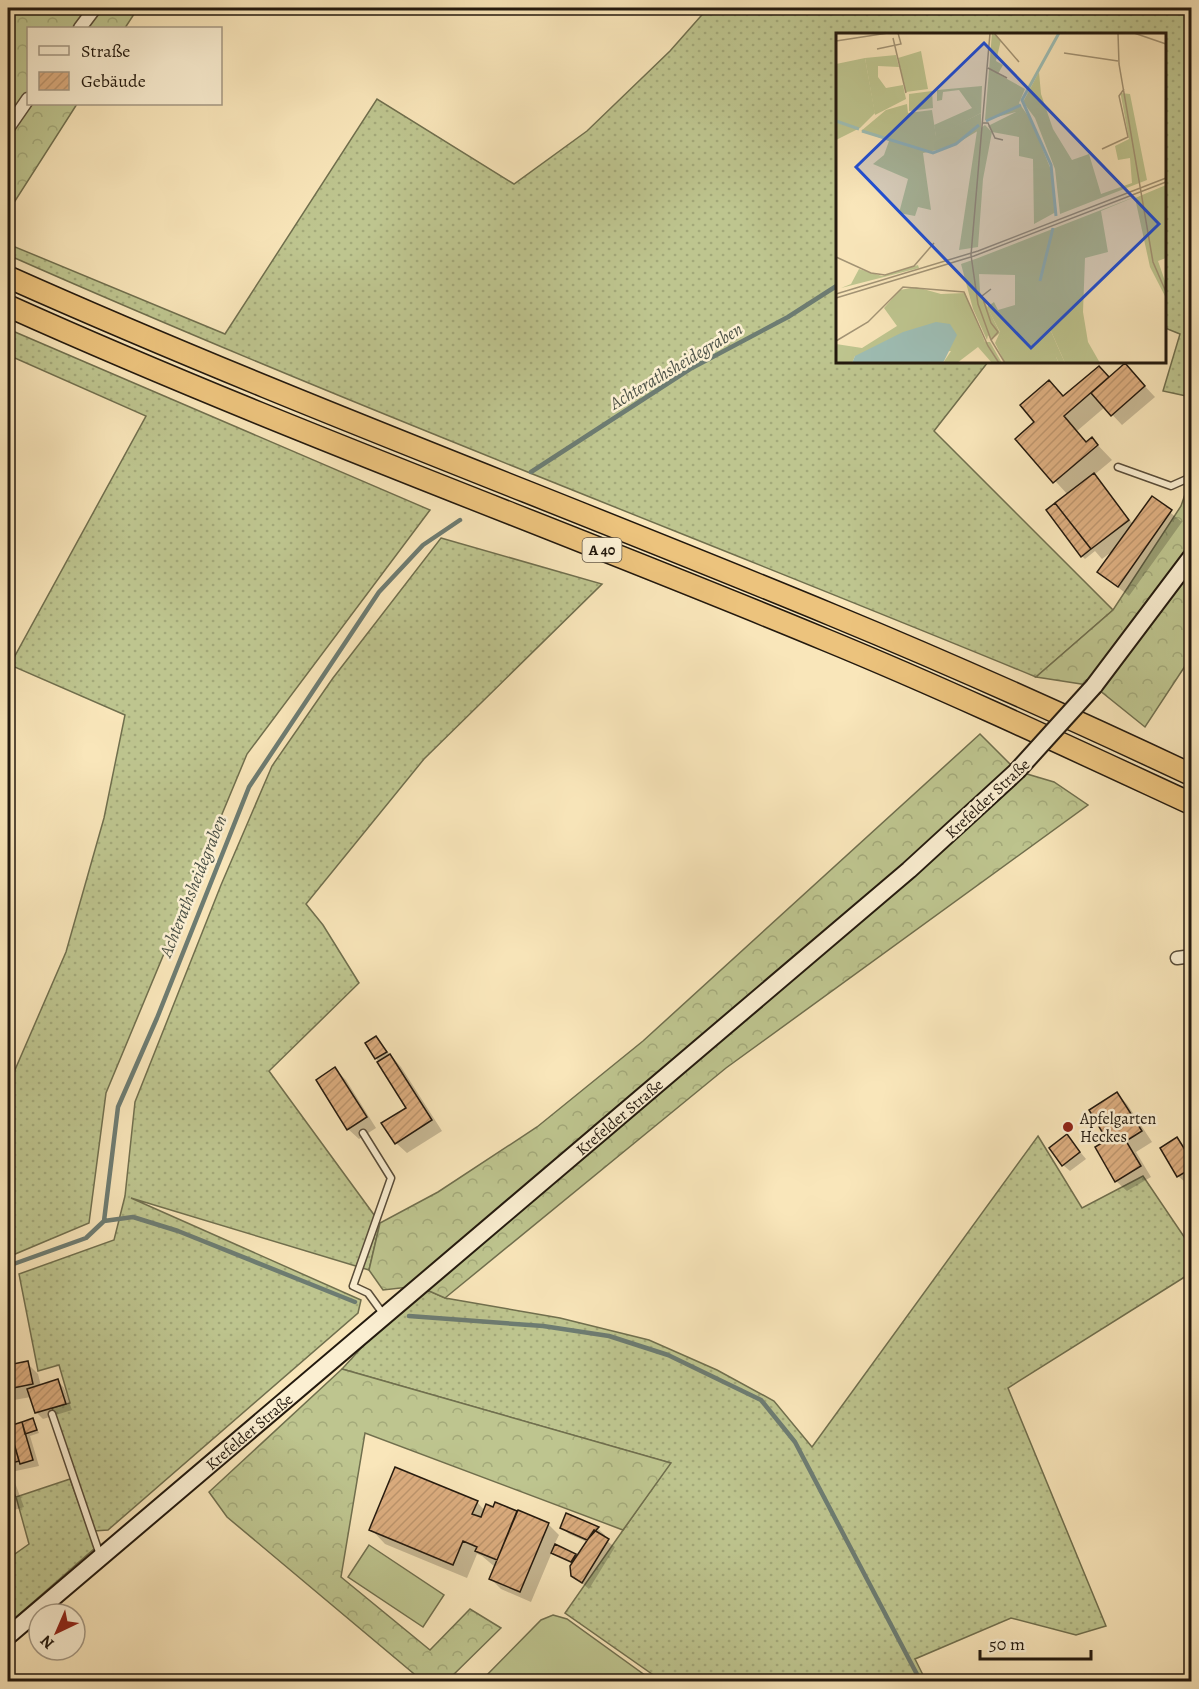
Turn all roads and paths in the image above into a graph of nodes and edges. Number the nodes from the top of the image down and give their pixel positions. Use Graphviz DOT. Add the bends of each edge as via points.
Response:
graph roads {
  1 [pos="95,8"];
  2 [pos="81,27"];
  3 [pos="27,100"];
  4 [pos="8,128"];
  5 [pos="8,277"];
  6 [pos="8,306"];
  7 [pos="1118,467"];
  8 [pos="1191,475"];
  9 [pos="1191,556"];
  10 [pos="1191,775"];
  11 [pos="1191,804"];
  12 [pos="1191,956"];
  13 [pos="1177,958"];
  14 [pos="363,1133"];
  15 [pos="384,1315"];
  16 [pos="52,1414"];
  17 [pos="101,1557"];
  18 [pos="8,1636"];
  1 -- 2 [label="street"];
  3 -- 4 [label="street"];
  5 -- 10 [label="highway, A 40" via="290,399 833,615 1044,706"];
  6 -- 11 [label="highway, A 40" via="277,421 828,640"];
  7 -- 8 [label="lane" via="1171,486"];
  9 -- 15 [label="main road, Krefelder Straße, bridge" via="1094,686 1017,771 909,870"];
  12 -- 13 [label="street"];
  14 -- 15 [label="lane" via="391,1178 353,1286 368,1293"];
  15 -- 17 [label="main road, Krefelder Straße"];
  16 -- 17 [label="lane"];
  17 -- 18 [label="main road, Krefelder Straße"];
}
